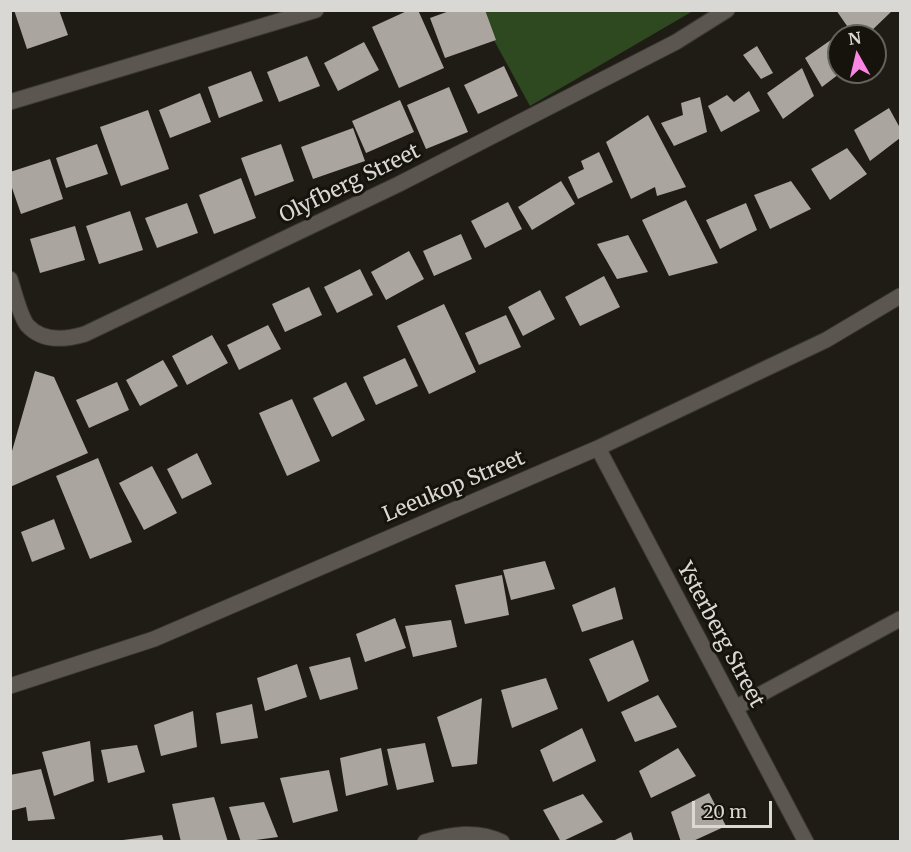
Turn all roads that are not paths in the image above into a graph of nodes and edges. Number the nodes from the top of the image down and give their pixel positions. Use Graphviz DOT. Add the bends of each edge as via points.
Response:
graph roads {
  1 [pos="316,10"];
  2 [pos="727,10"];
  3 [pos="10,102"];
  4 [pos="10,279"];
  5 [pos="900,296"];
  6 [pos="598,448"];
  7 [pos="900,619"];
  8 [pos="10,686"];
  9 [pos="735,708"];
  10 [pos="425,842"];
  11 [pos="502,842"];
  12 [pos="806,842"];
  1 -- 3 [label="street"];
  2 -- 4 [label="street, Olyfberg Street" via="676,42 399,184 85,334 68,339 38,334 26,324"];
  5 -- 6 [label="street, Leeukop Street" via="826,340"];
  6 -- 8 [label="street, Leeukop Street" via="154,639"];
  6 -- 9 [label="street, Ysterberg Street"];
  7 -- 9 [label="street"];
  9 -- 12 [label="street, Ysterberg Street"];
  10 -- 11 [label="street" via="462,833 487,835"];
}
